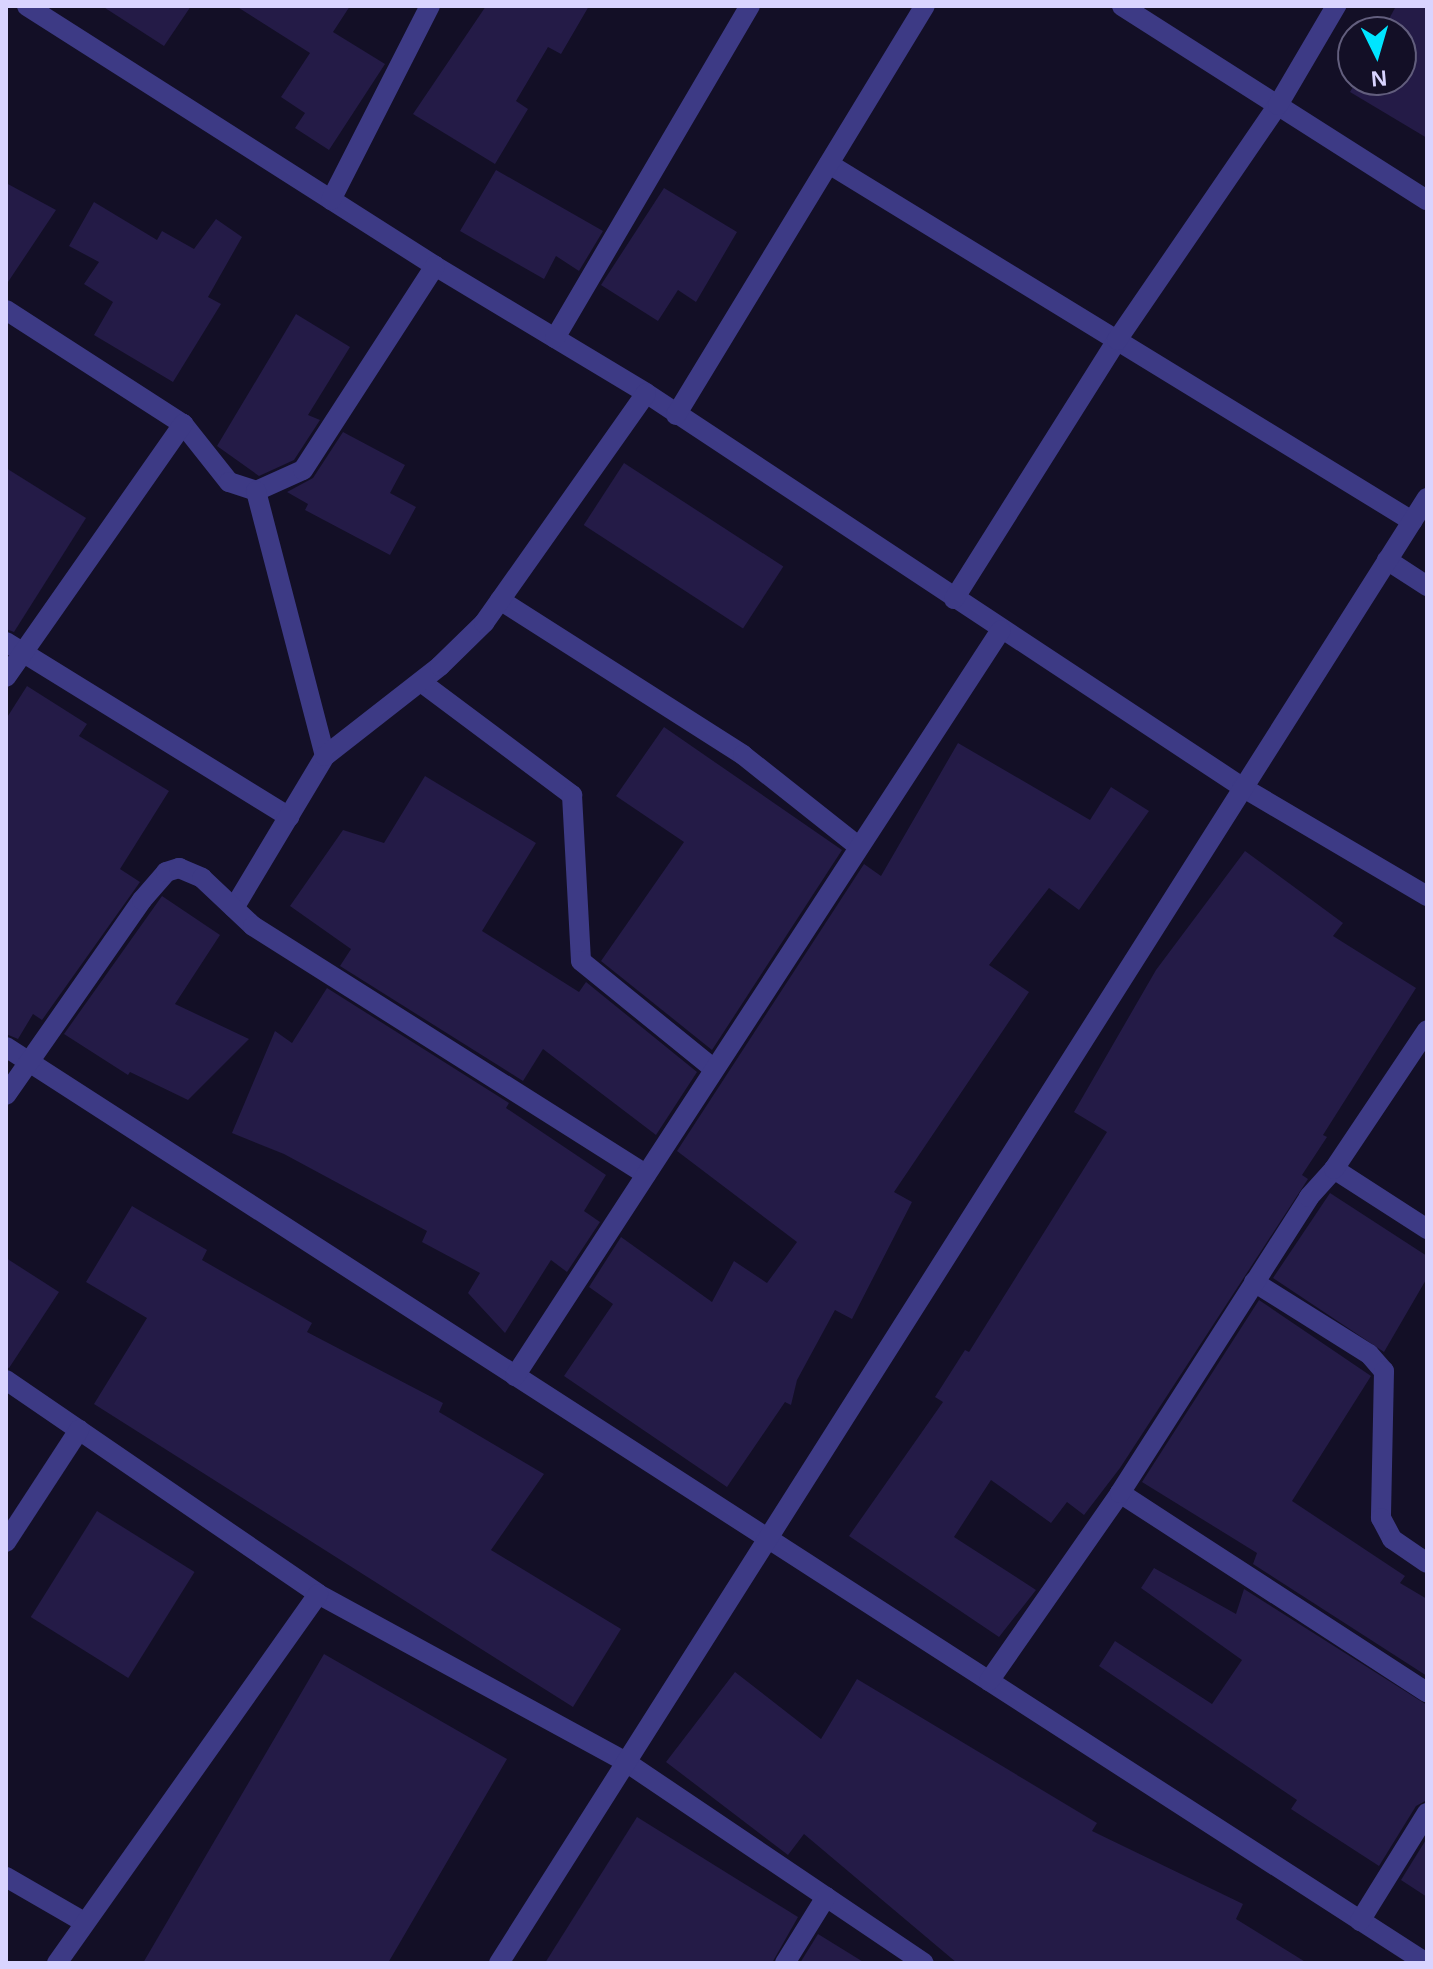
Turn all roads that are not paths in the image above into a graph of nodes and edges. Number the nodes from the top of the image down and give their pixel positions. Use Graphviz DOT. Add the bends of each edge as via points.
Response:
graph roads {
  1 [pos="27,6"];
  2 [pos="430,6"];
  3 [pos="750,6"];
  4 [pos="925,6"];
  5 [pos="1122,6"];
  6 [pos="1336,6"];
  7 [pos="1278,105"];
  8 [pos="829,164"];
  9 [pos="331,200"];
  10 [pos="1427,200"];
  11 [pos="435,266"];
  12 [pos="6,310"];
  13 [pos="555,338"];
  14 [pos="1117,340"];
  15 [pos="646,393"];
  16 [pos="676,415"];
  17 [pos="183,424"];
  18 [pos="256,491"];
  19 [pos="1427,498"];
  20 [pos="1412,521"];
  21 [pos="1387,560"];
  22 [pos="1427,586"];
  23 [pos="954,599"];
  24 [pos="500,600"];
  25 [pos="1001,630"];
  26 [pos="14,647"];
  27 [pos="6,677"];
  28 [pos="421,682"];
  29 [pos="325,756"];
  30 [pos="1242,787"];
  31 [pos="289,817"];
  32 [pos="859,847"];
  33 [pos="1427,896"];
  34 [pos="234,908"];
  35 [pos="1427,1030"];
  36 [pos="6,1047"];
  37 [pos="29,1062"];
  38 [pos="714,1069"];
  39 [pos="6,1095"];
  40 [pos="1334,1169"];
  41 [pos="646,1174"];
  42 [pos="1427,1229"];
  43 [pos="1254,1282"];
  44 [pos="515,1376"];
  45 [pos="6,1380"];
  46 [pos="79,1430"];
  47 [pos="1120,1493"];
  48 [pos="768,1538"];
  49 [pos="6,1542"];
  50 [pos="1427,1563"];
  51 [pos="318,1594"];
  52 [pos="989,1681"];
  53 [pos="1427,1692"];
  54 [pos="626,1762"];
  55 [pos="1427,1813"];
  56 [pos="6,1877"];
  57 [pos="826,1897"];
  58 [pos="1360,1921"];
  59 [pos="84,1922"];
  60 [pos="57,1963"];
  61 [pos="499,1963"];
  62 [pos="785,1963"];
  63 [pos="924,1963"];
  64 [pos="1426,1963"];
  1 -- 9 [label="street"];
  2 -- 9 [label="street"];
  3 -- 13 [label="street"];
  4 -- 8 [label="street"];
  5 -- 7 [label="street"];
  6 -- 7 [label="street"];
  7 -- 10 [label="street"];
  7 -- 14 [label="street"];
  8 -- 14 [label="street"];
  8 -- 16 [label="street"];
  9 -- 11 [label="street"];
  11 -- 13 [label="street"];
  11 -- 18 [label="street" via="303,470"];
  12 -- 17 [label="street"];
  13 -- 15 [label="street"];
  14 -- 20 [label="street"];
  14 -- 23 [label="street"];
  15 -- 16 [label="street"];
  15 -- 24 [label="street"];
  16 -- 23 [label="street"];
  17 -- 18 [label="street" via="229,482"];
  17 -- 26 [label="street"];
  18 -- 29 [label="street"];
  19 -- 20 [label="street"];
  20 -- 21 [label="street"];
  21 -- 22 [label="street"];
  21 -- 30 [label="street"];
  23 -- 25 [label="street"];
  24 -- 28 [label="street" via="484,623"];
  24 -- 32 [label="street" via="743,755"];
  25 -- 30 [label="street"];
  25 -- 32 [label="street"];
  26 -- 27 [label="street"];
  26 -- 31 [label="street"];
  28 -- 29 [label="street"];
  28 -- 38 [label="street" via="572,795 581,961"];
  29 -- 31 [label="street"];
  30 -- 33 [label="street"];
  30 -- 48 [label="street"];
  31 -- 34 [label="street"];
  32 -- 38 [label="street"];
  34 -- 37 [label="street" via="202,878 179,868 166,872"];
  34 -- 41 [label="street" via="266,934"];
  35 -- 40 [label="street"];
  36 -- 37 [label="street"];
  37 -- 39 [label="street"];
  37 -- 44 [label="street"];
  38 -- 41 [label="street"];
  40 -- 42 [label="street"];
  40 -- 43 [label="street" via="1309,1197"];
  41 -- 44 [label="street"];
  43 -- 47 [label="street"];
  43 -- 50 [label="street" via="1369,1354 1384,1371 1381,1518 1392,1539"];
  44 -- 48 [label="street"];
  45 -- 46 [label="street"];
  46 -- 49 [label="street"];
  46 -- 51 [label="street"];
  47 -- 52 [label="street"];
  47 -- 53 [label="street"];
  48 -- 52 [label="street"];
  48 -- 54 [label="street"];
  51 -- 54 [label="street"];
  51 -- 59 [label="street"];
  52 -- 58 [label="street"];
  54 -- 57 [label="street"];
  54 -- 61 [label="street"];
  55 -- 58 [label="street"];
  56 -- 59 [label="street"];
  57 -- 62 [label="street"];
  57 -- 63 [label="street"];
  58 -- 64 [label="street"];
  59 -- 60 [label="street"];
}
